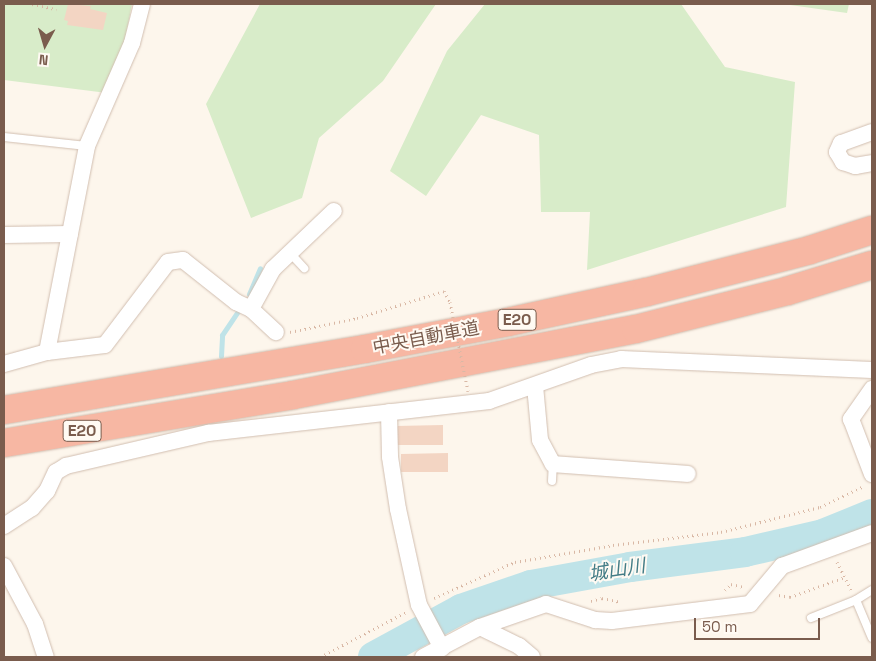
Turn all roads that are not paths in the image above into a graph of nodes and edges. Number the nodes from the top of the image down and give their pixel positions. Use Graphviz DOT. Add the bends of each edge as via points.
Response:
graph roads {
  1 [pos="142,4"];
  2 [pos="872,132"];
  3 [pos="4,138"];
  4 [pos="87,146"];
  5 [pos="872,163"];
  6 [pos="334,211"];
  7 [pos="872,230"];
  8 [pos="70,234"];
  9 [pos="4,235"];
  10 [pos="290,253"];
  11 [pos="872,265"];
  12 [pos="304,268"];
  13 [pos="251,309"];
  14 [pos="276,332"];
  15 [pos="47,352"];
  16 [pos="4,364"];
  17 [pos="872,370"];
  18 [pos="157,385"];
  19 [pos="535,386"];
  20 [pos="872,389"];
  21 [pos="4,400"];
  22 [pos="4,410"];
  23 [pos="389,412"];
  24 [pos="160,418"];
  25 [pos="4,443"];
  26 [pos="31,449"];
  27 [pos="554,464"];
  28 [pos="688,474"];
  29 [pos="872,474"];
  30 [pos="552,481"];
  31 [pos="4,526"];
  32 [pos="872,533"];
  33 [pos="4,566"];
  34 [pos="872,590"];
  35 [pos="856,600"];
  36 [pos="811,618"];
  37 [pos="480,627"];
  38 [pos="872,638"];
  39 [pos="440,645"];
  40 [pos="46,657"];
  41 [pos="423,657"];
  42 [pos="532,657"];
  1 -- 4 [label="street" via="132,43"];
  2 -- 5 [label="street" via="841,142 837,152 843,162 855,166"];
  3 -- 4 [label="lane"];
  4 -- 8 [label="street"];
  6 -- 10 [label="street"];
  7 -- 18 [label="highway, 中央自動車道 / E20" via="810,250 647,292 375,348"];
  8 -- 9 [label="street"];
  8 -- 15 [label="street"];
  10 -- 12 [label="lane"];
  10 -- 13 [label="street" via="273,269"];
  11 -- 24 [label="highway, 中央自動車道 / E20" via="786,291 636,329"];
  13 -- 14 [label="street"];
  13 -- 15 [label="street" via="236,302 183,260 168,262 110,342"];
  15 -- 16 [label="street"];
  17 -- 19 [label="street" via="621,359 591,365"];
  18 -- 21 [label="lane"];
  18 -- 22 [label="highway, 中央自動車道 / E20"];
  19 -- 23 [label="street" via="471,404"];
  19 -- 27 [label="street" via="540,440"];
  20 -- 29 [label="street" via="852,419"];
  23 -- 31 [label="street" via="208,433 66,466 56,472 47,491 32,508"];
  23 -- 39 [label="street" via="396,492 420,606"];
  24 -- 25 [label="highway, 中央自動車道 / E20"];
  24 -- 26 [label="lane"];
  27 -- 28 [label="street"];
  27 -- 30 [label="lane"];
  32 -- 37 [label="street" via="782,566 750,604 612,621 595,620 546,604"];
  33 -- 40 [label="street" via="36,624"];
  34 -- 35 [label="lane"];
  35 -- 36 [label="lane"];
  35 -- 38 [label="lane"];
  37 -- 39 [label="street"];
  37 -- 42 [label="street" via="519,646"];
  39 -- 41 [label="street"];
}
